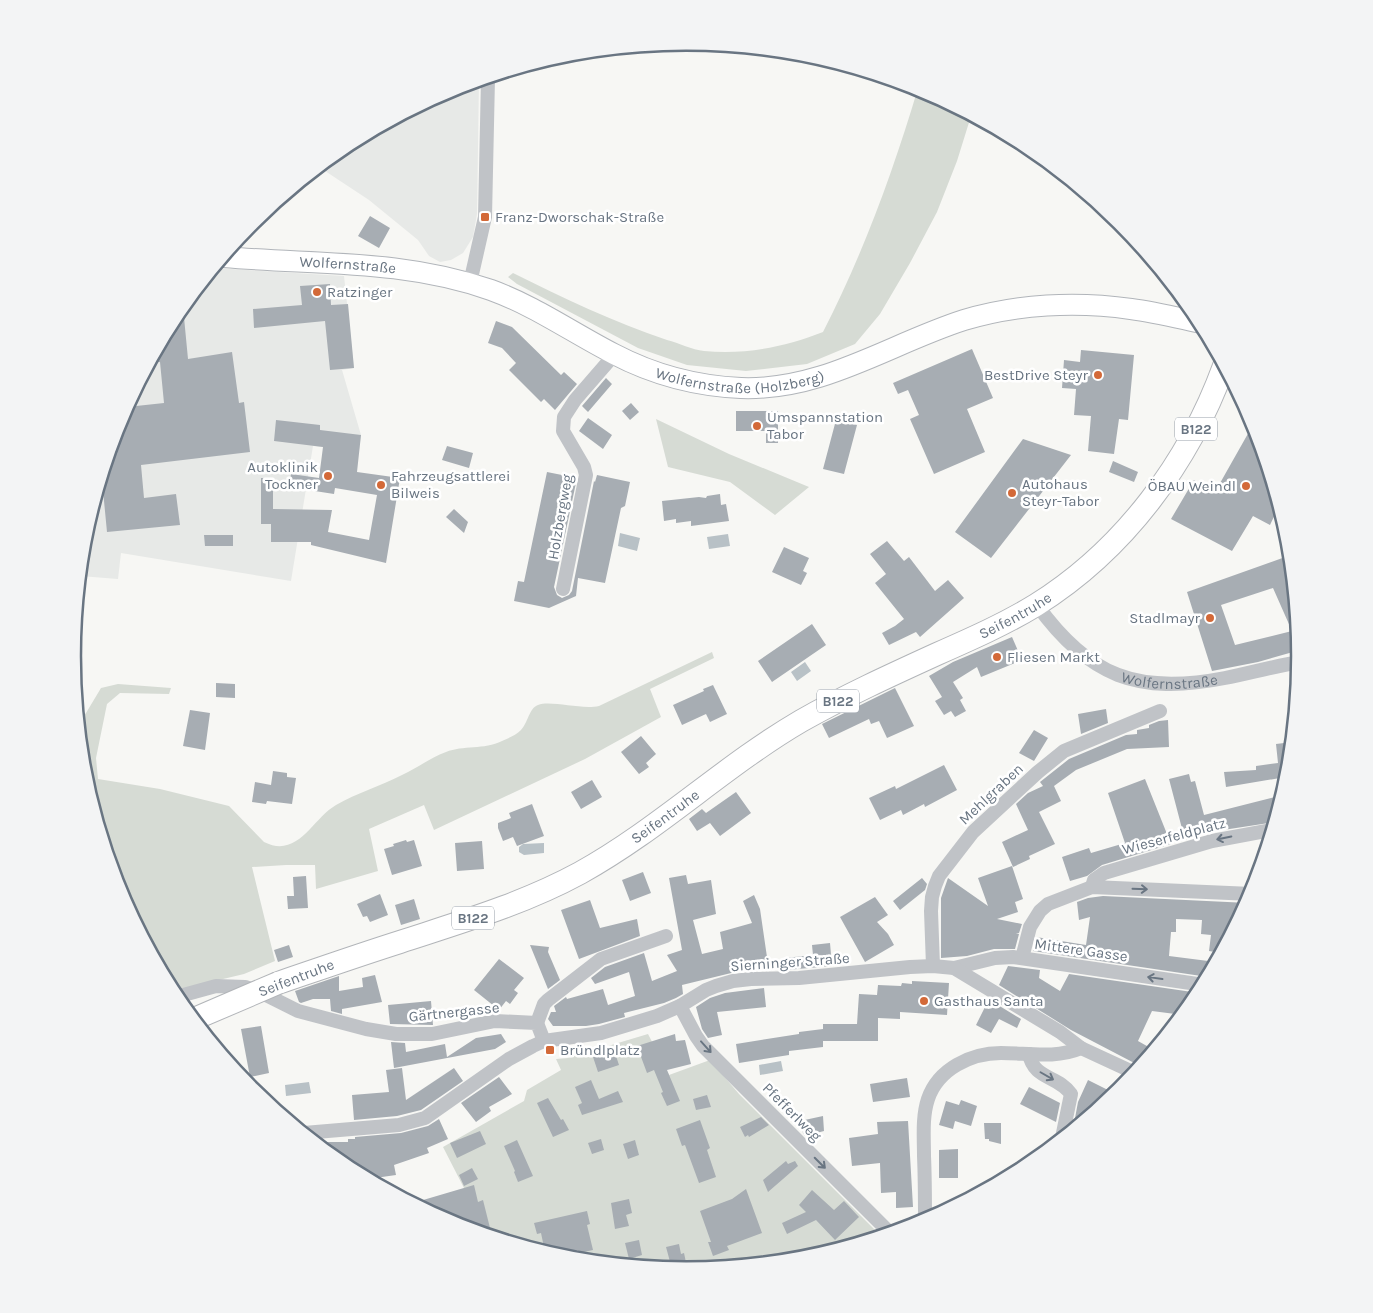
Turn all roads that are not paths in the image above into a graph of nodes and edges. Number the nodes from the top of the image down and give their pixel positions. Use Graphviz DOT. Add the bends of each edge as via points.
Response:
graph roads {
  1 [pos="488,85"];
  2 [pos="231,257"];
  3 [pos="470,283"];
  4 [pos="1191,321"];
  5 [pos="614,354"];
  6 [pos="1221,374"];
  7 [pos="1225,382"];
  8 [pos="1214,394"];
  9 [pos="563,589"];
  10 [pos="1037,605"];
  11 [pos="1292,664"];
  12 [pos="1160,711"];
  13 [pos="1266,831"];
  14 [pos="1092,887"];
  15 [pos="1243,894"];
  16 [pos="666,936"];
  17 [pos="1017,958"];
  18 [pos="933,966"];
  19 [pos="954,968"];
  20 [pos="1196,984"];
  21 [pos="275,990"];
  22 [pos="184,995"];
  23 [pos="680,1006"];
  24 [pos="201,1018"];
  25 [pos="537,1023"];
  26 [pos="544,1042"];
  27 [pos="1081,1048"];
  28 [pos="1029,1054"];
  29 [pos="1128,1070"];
  30 [pos="1064,1130"];
  31 [pos="312,1132"];
  32 [pos="925,1213"];
  33 [pos="885,1228"];
  1 -- 3 [label="street" via="485,217"];
  2 -- 3 [label="main road, Wolfernstraße" via="394,267"];
  3 -- 5 [label="main road, Wolfernstraße (Holzberg)" via="528,307"];
  4 -- 5 [label="main road, Wolfernstraße (Holzberg)" via="1130,309 1019,308 962,321 818,378 769,387 687,382"];
  5 -- 9 [label="street, Holzbergweg" via="564,417 563,431 586,475"];
  6 -- 8 [label="main road, B122"];
  7 -- 8 [label="street"];
  8 -- 10 [label="main road, Seifentruhe / B122" via="1165,481 1133,521 1103,552"];
  10 -- 11 [label="street, Wolfernstraße" via="1065,640 1085,657 1102,668 1140,683 1157,685 1223,679"];
  10 -- 21 [label="main road, Seifentruhe / B122" via="798,723 580,873 528,898 350,958"];
  12 -- 18 [label="street, Mehlgraben" via="1064,751 973,832 935,886 931,911"];
  13 -- 14 [label="street, Wieserfeldplatz, one-way" via="1212,841 1104,873 1094,880"];
  14 -- 15 [label="street, Wieserfeldplatz, one-way"];
  14 -- 17 [label="street, Wieserfeldplatz" via="1048,904 1040,911"];
  16 -- 25 [label="street" via="601,958 544,1004"];
  17 -- 19 [label="street, Mittere Gasse" via="995,958"];
  20 -- 17 [label="street, Mittere Gasse, one-way"];
  18 -- 19 [label="street, Sierninger Straße"];
  18 -- 23 [label="street, Sierninger Straße" via="733,981 706,990"];
  19 -- 27 [label="street, Sierninger Straße"];
  21 -- 22 [label="street, Gärtnergasse" via="234,985"];
  21 -- 24 [label="main road, Seifentruhe / B122, bridge"];
  21 -- 25 [label="street, Gärtnergasse" via="298,1011 396,1034 432,1034 495,1021"];
  23 -- 26 [label="street, Sierninger Straße" via="615,1029"];
  23 -- 33 [label="street, Pfefferlweg, one-way" via="703,1046"];
  25 -- 26 [label="street"];
  26 -- 31 [label="street, Sierninger Straße" via="509,1059 425,1118 399,1125"];
  27 -- 28 [label="street" via="1060,1055"];
  27 -- 29 [label="street, Sierninger Straße"];
  28 -- 30 [label="street, one-way" via="1035,1069 1071,1094"];
  28 -- 32 [label="street" via="1000,1053 970,1058 946,1072 936,1084 928,1098 924,1121"];
}
